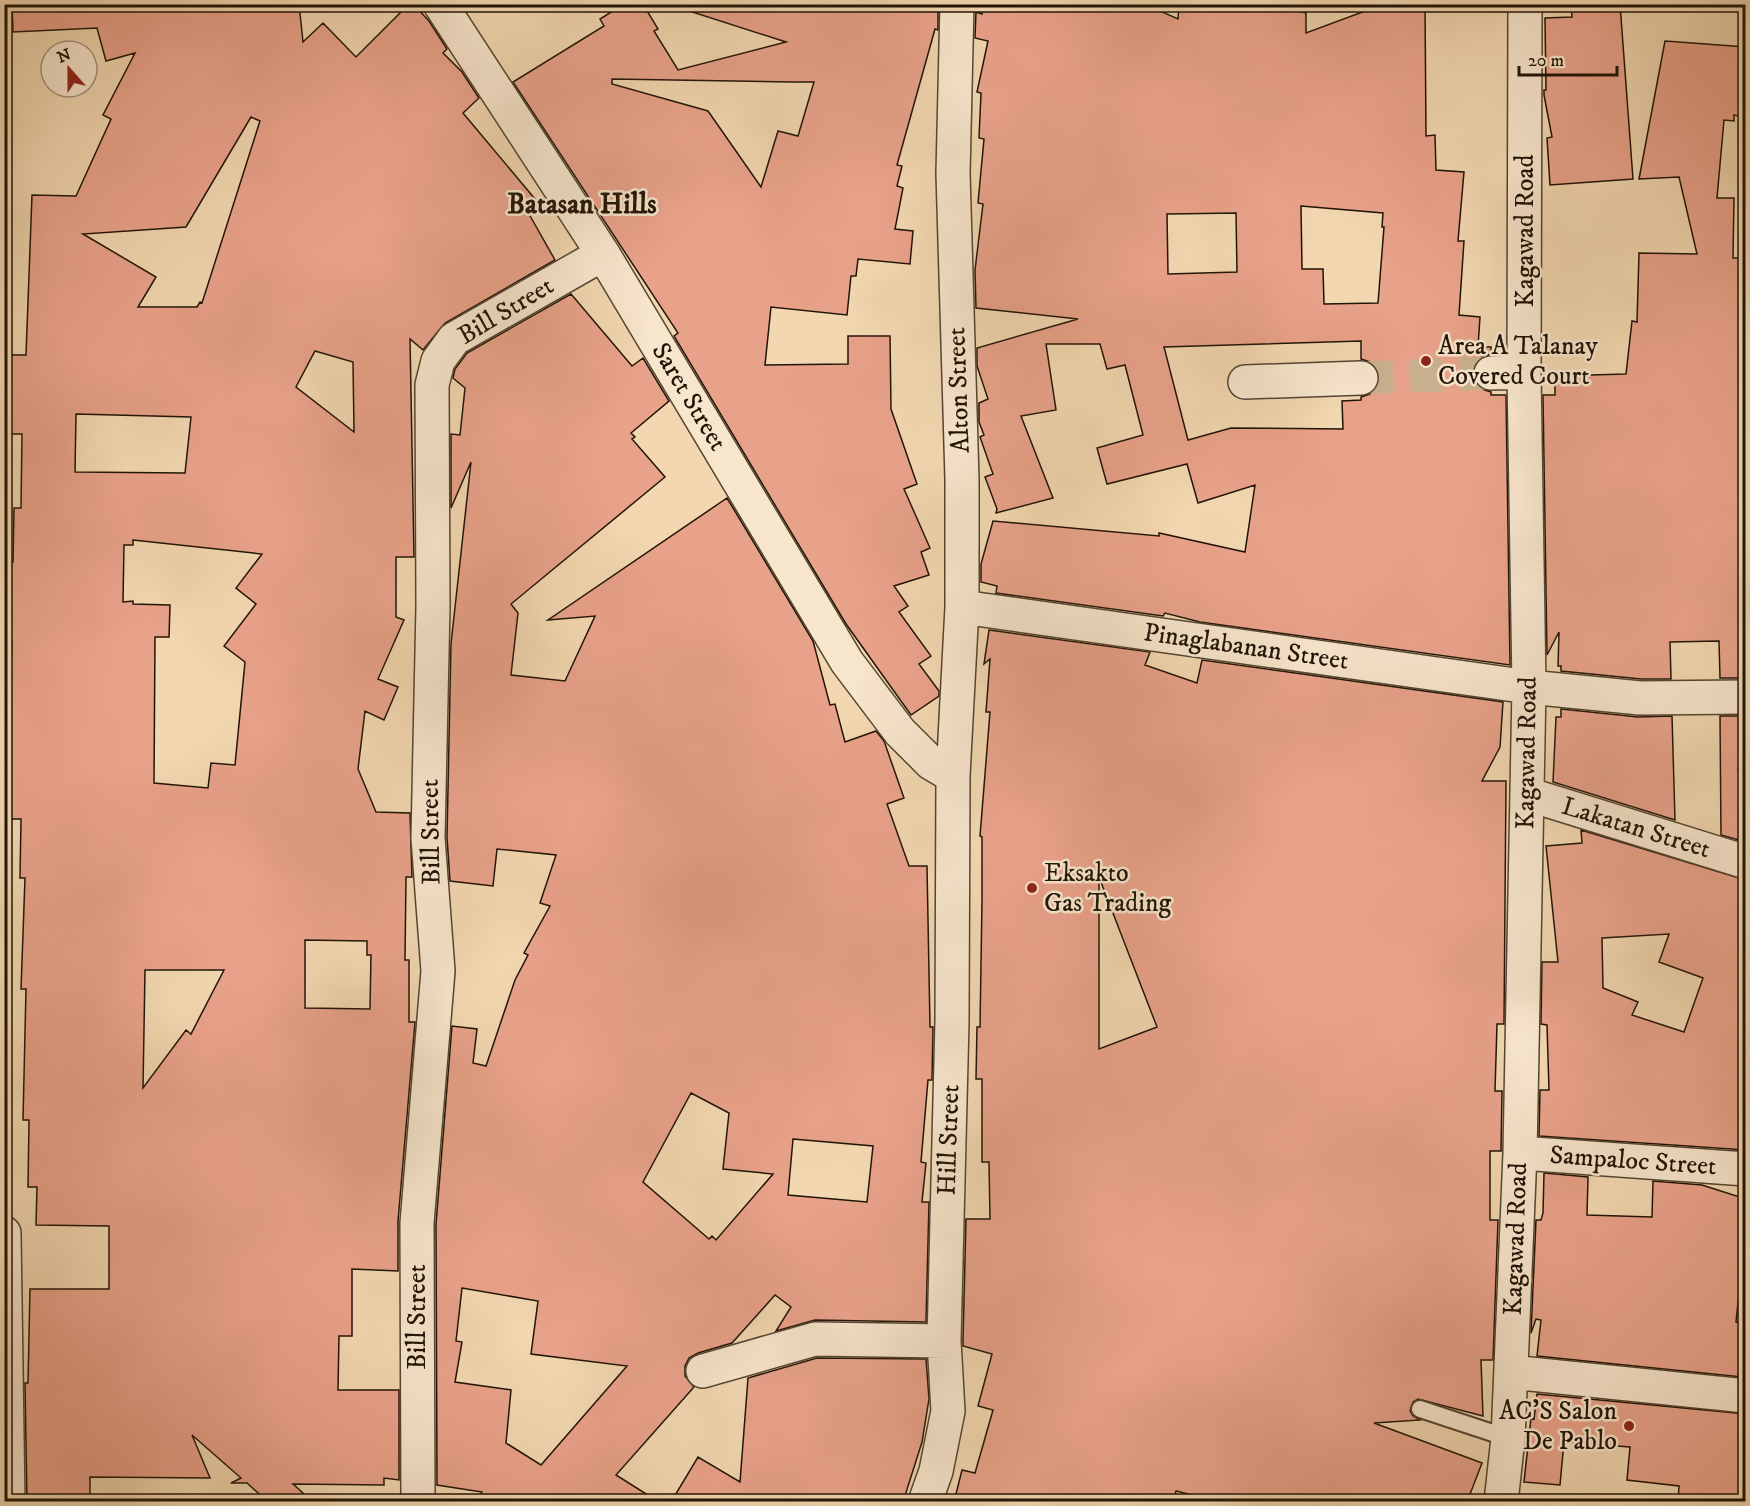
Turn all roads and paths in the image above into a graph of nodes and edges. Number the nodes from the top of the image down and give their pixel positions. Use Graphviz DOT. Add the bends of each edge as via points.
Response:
graph roads {
  1 [pos="440,4"];
  2 [pos="957,4"];
  3 [pos="1525,4"];
  4 [pos="603,254"];
  5 [pos="1524,372"];
  6 [pos="1491,373"];
  7 [pos="1361,378"];
  8 [pos="1245,382"];
  9 [pos="962,607"];
  10 [pos="1529,687"];
  11 [pos="1746,697"];
  12 [pos="953,776"];
  13 [pos="1527,794"];
  14 [pos="1746,862"];
  15 [pos="1520,1153"];
  16 [pos="1746,1169"];
  17 [pos="4,1233"];
  18 [pos="945,1341"];
  19 [pos="703,1371"];
  20 [pos="1511,1372"];
  21 [pos="1746,1396"];
  22 [pos="1420,1409"];
  23 [pos="1508,1438"];
  24 [pos="8,1502"];
  25 [pos="418,1502"];
  26 [pos="925,1502"];
  27 [pos="1501,1502"];
  1 -- 4 [label="street, Saret Street"];
  2 -- 9 [label="street, Alton Street" via="953,173"];
  3 -- 5 [label="street, Kagawad Road"];
  4 -- 12 [label="street, Saret Street" via="847,662 900,732 931,763"];
  4 -- 25 [label="street, Bill Street" via="454,339 438,360 432,386 428,838 438,971 417,1223"];
  5 -- 6 [label="street"];
  5 -- 10 [label="street, Kagawad Road"];
  7 -- 8 [label="street"];
  9 -- 10 [label="street, Pinaglabanan Street"];
  9 -- 12 [label="street, Alton Street"];
  10 -- 11 [label="street, Pinaglabanan Street" via="1640,698"];
  10 -- 13 [label="street, Kagawad Road"];
  12 -- 18 [label="street, Hill Street"];
  13 -- 14 [label="street, Lakatan Street"];
  13 -- 15 [label="street, Kagawad Road"];
  15 -- 16 [label="street, Sampaloc Street"];
  15 -- 20 [label="street, Kagawad Road"];
  17 -- 24 [label="street"];
  18 -- 19 [label="street" via="815,1339"];
  18 -- 26 [label="street, Hill Street" via="948,1411 936,1471"];
  20 -- 21 [label="street"];
  20 -- 23 [label="street, Kagawad Road"];
  22 -- 23 [label="lane"];
  23 -- 27 [label="street, Kagawad Road"];
}
